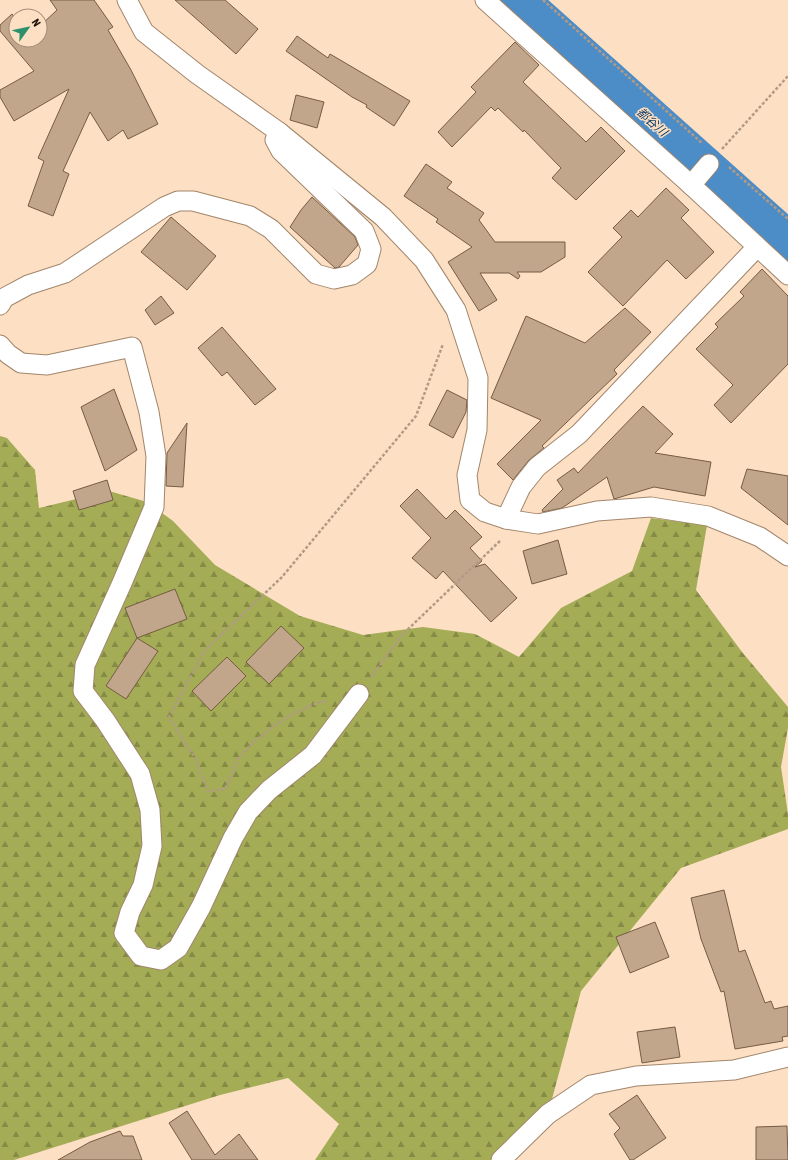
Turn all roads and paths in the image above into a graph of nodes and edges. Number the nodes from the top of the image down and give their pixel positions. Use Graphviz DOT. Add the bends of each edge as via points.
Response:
graph roads {
  1 [pos="127,0"];
  2 [pos="485,0"];
  3 [pos="543,0"];
  4 [pos="788,76"];
  5 [pos="279,132"];
  6 [pos="703,171"];
  7 [pos="788,219"];
  8 [pos="757,247"];
  9 [pos="788,276"];
  10 [pos="0,305"];
  11 [pos="456,310"];
  12 [pos="0,345"];
  13 [pos="506,518"];
  14 [pos="788,556"];
  15 [pos="359,694"];
  16 [pos="788,1057"];
  17 [pos="501,1160"];
  1 -- 5 [label="street" via="144,32 197,74"];
  2 -- 6 [label="street"];
  3 -- 6 [label="path"];
  4 -- 6 [label="path"];
  5 -- 10 [label="street" via="275,140 280,151 364,231 371,249 369,257 367,264 352,275 334,279 316,274 271,229 250,216 193,201 178,201 164,207 65,273 28,285 4,298"];
  5 -- 11 [label="street" via="383,217 424,260"];
  6 -- 7 [label="path"];
  6 -- 8 [label="street"];
  8 -- 9 [label="street"];
  8 -- 13 [label="street" via="579,434 537,468 521,487"];
  11 -- 13 [label="street" via="478,378 477,430 467,475 470,500 485,512"];
  11 -- 15 [label="path" via="416,416 282,576 205,650 169,717 195,758 208,790 225,789 240,756 275,724 315,703"];
  12 -- 15 [label="street" via="21,363 47,365 132,347 149,412 156,456 154,507 85,664 83,691 140,774 150,810 152,846 143,885 130,912 124,933 141,956 160,960 178,948 248,812 312,755"];
  13 -- 14 [label="street" via="538,524 597,511 651,507 708,516 760,537"];
  13 -- 15 [label="path" via="503,538 402,635"];
  16 -- 17 [label="street" via="734,1070 636,1076 591,1085 548,1114"];
}
